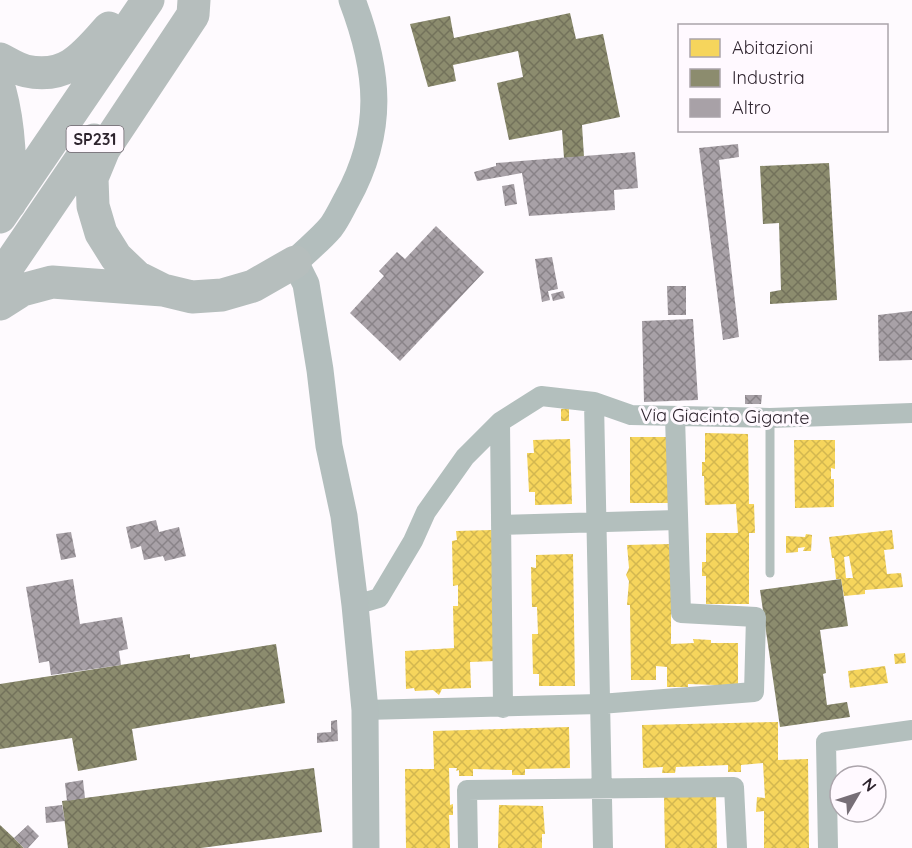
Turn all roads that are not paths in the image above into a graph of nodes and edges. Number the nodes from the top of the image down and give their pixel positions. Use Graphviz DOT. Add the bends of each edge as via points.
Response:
graph roads {
  1 [pos="134,0"];
  2 [pos="148,0"];
  3 [pos="192,0"];
  4 [pos="352,0"];
  5 [pos="0,59"];
  6 [pos="0,91"];
  7 [pos="5,210"];
  8 [pos="295,262"];
  9 [pos="0,278"];
  10 [pos="163,290"];
  11 [pos="0,304"];
  12 [pos="594,402"];
  13 [pos="912,413"];
  14 [pos="675,417"];
  15 [pos="770,418"];
  16 [pos="500,422"];
  17 [pos="677,520"];
  18 [pos="596,523"];
  19 [pos="501,525"];
  20 [pos="770,573"];
  21 [pos="355,605"];
  22 [pos="600,705"];
  23 [pos="503,708"];
  24 [pos="365,710"];
  25 [pos="912,730"];
  26 [pos="602,789"];
  27 [pos="366,848"];
  28 [pos="468,848"];
  29 [pos="603,848"];
  30 [pos="737,848"];
  31 [pos="828,848"];
  1 -- 5 [label="highway" via="72,66 54,72 26,71"];
  2 -- 7 [label="highway, SP231"];
  3 -- 9 [label="highway, SP231"];
  3 -- 10 [label="highway" via="193,15 104,149 92,178 93,206 101,233 116,257 137,277"];
  4 -- 8 [label="street" via="365,34 375,87 371,134 358,178 332,226"];
  6 -- 7 [label="highway" via="8,123 10,161"];
  8 -- 10 [label="highway" via="253,286 222,295 192,297"];
  8 -- 21 [label="street" via="306,284"];
  10 -- 11 [label="highway" via="52,282 22,290"];
  12 -- 14 [label="street, Via Giacinto Gigante" via="632,415"];
  12 -- 16 [label="street, Via Giacinto Gigante" via="541,396"];
  12 -- 18 [label="street"];
  13 -- 15 [label="street, Via Giacinto Gigante"];
  14 -- 15 [label="street, Via Giacinto Gigante"];
  14 -- 17 [label="street"];
  15 -- 20 [label="lane"];
  16 -- 19 [label="street"];
  16 -- 21 [label="street, Via Giacinto Gigante" via="465,457 426,512 379,597"];
  17 -- 18 [label="street"];
  17 -- 22 [label="street" via="681,613 756,617 754,692"];
  18 -- 19 [label="street"];
  18 -- 22 [label="street"];
  19 -- 23 [label="street"];
  21 -- 24 [label="street"];
  22 -- 23 [label="street"];
  22 -- 26 [label="street"];
  23 -- 24 [label="street"];
  24 -- 27 [label="street"];
  25 -- 31 [label="street" via="826,742"];
  26 -- 28 [label="street" via="467,790"];
  26 -- 29 [label="street"];
  26 -- 30 [label="street" via="734,788"];
}
